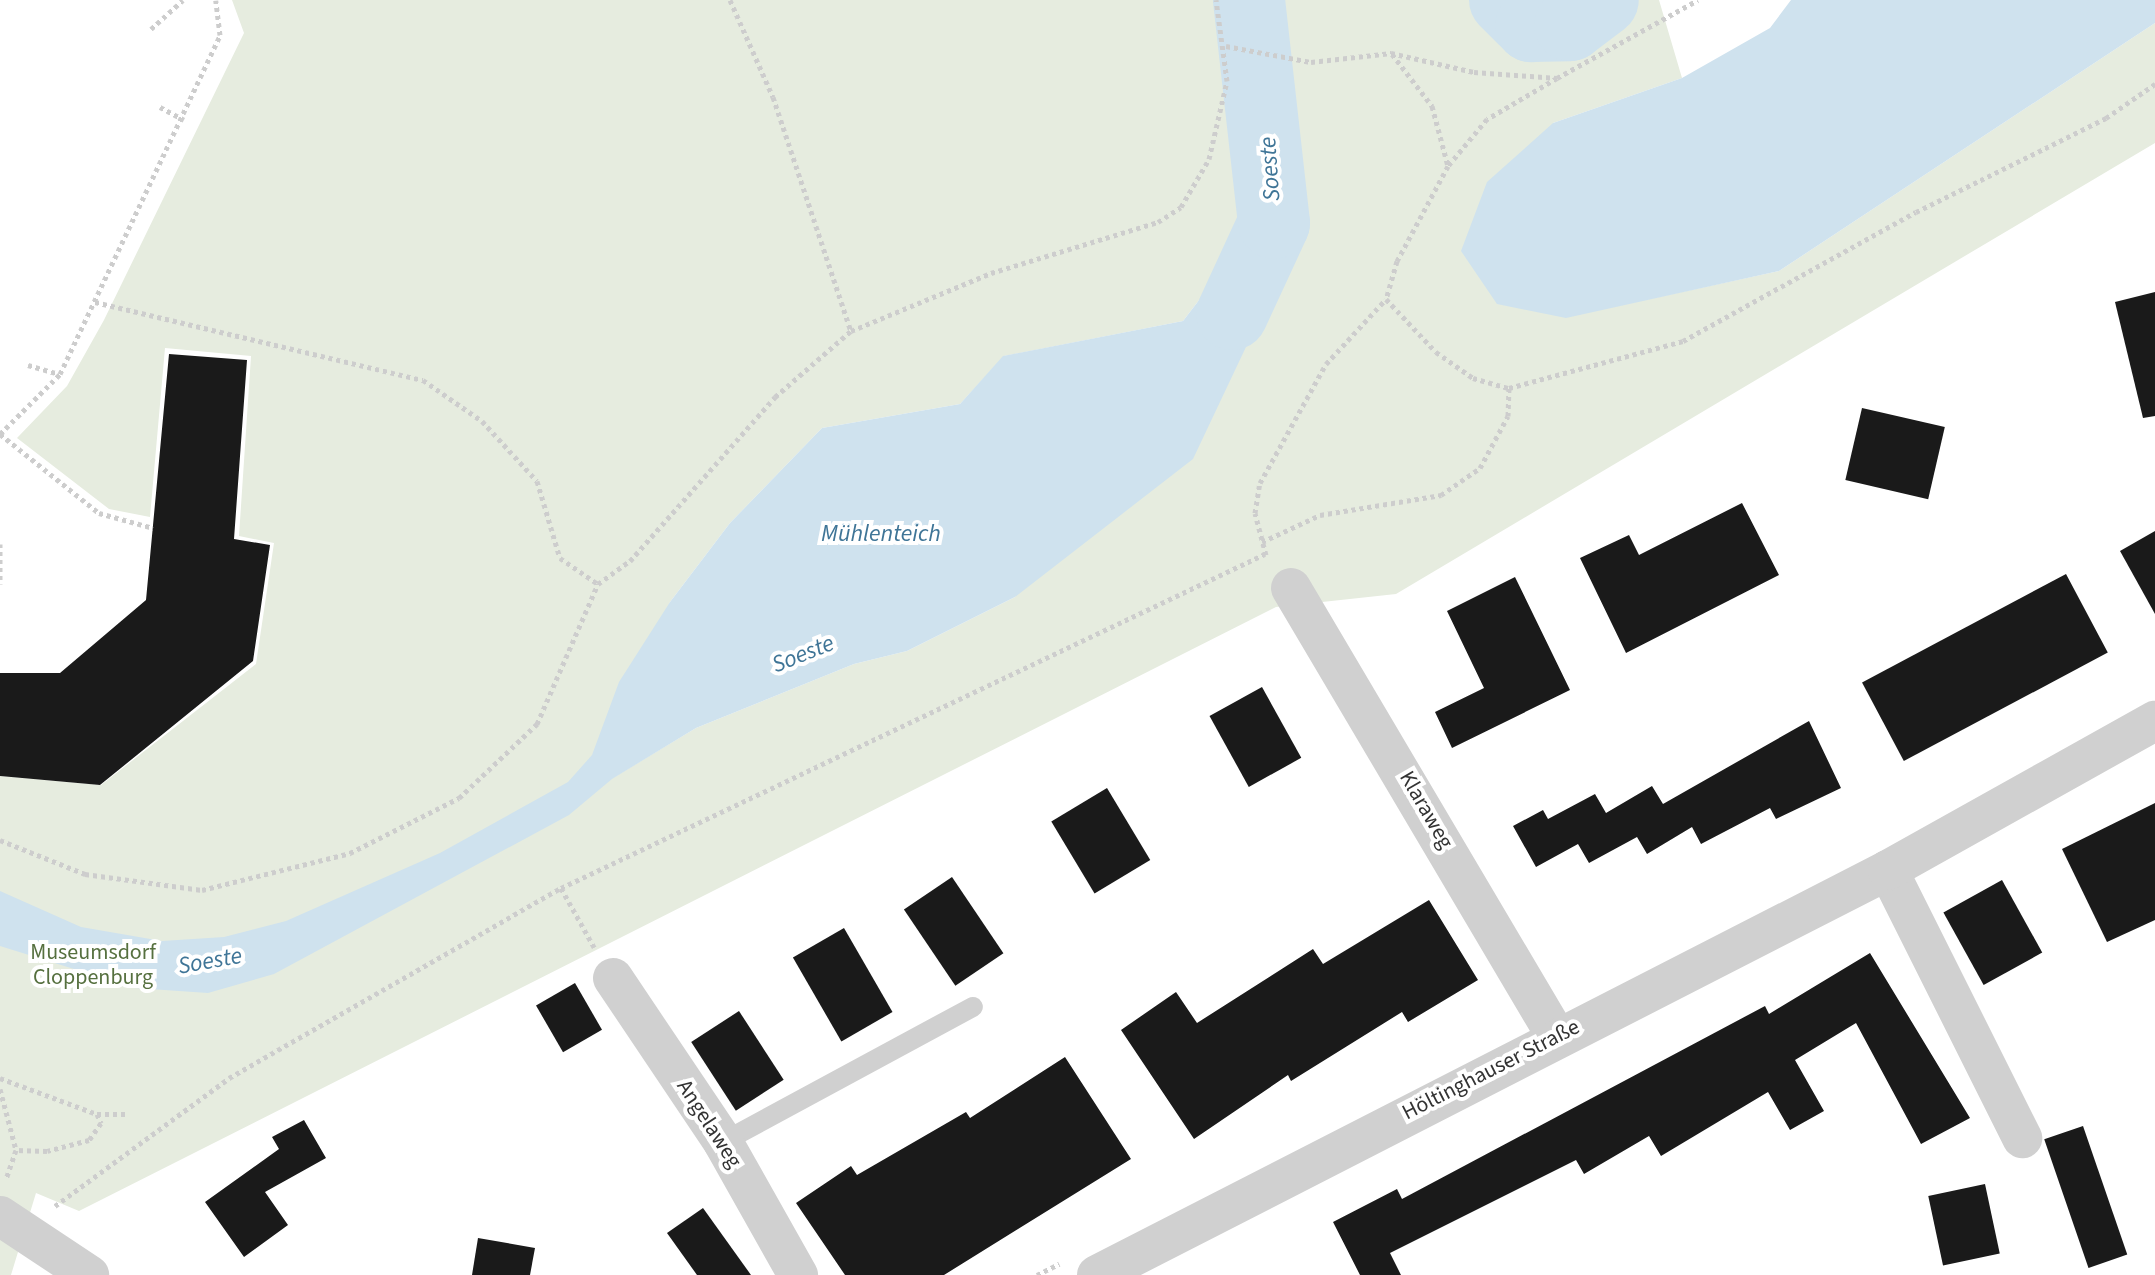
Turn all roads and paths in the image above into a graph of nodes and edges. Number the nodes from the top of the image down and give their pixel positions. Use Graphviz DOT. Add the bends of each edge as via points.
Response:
graph roads {
  1 [pos="183,0"];
  2 [pos="216,0"];
  3 [pos="730,0"];
  4 [pos="1216,0"];
  5 [pos="1698,0"];
  6 [pos="151,29"];
  7 [pos="1226,46"];
  8 [pos="1391,53"];
  9 [pos="1557,78"];
  10 [pos="2155,84"];
  11 [pos="160,107"];
  12 [pos="184,120"];
  13 [pos="1448,166"];
  14 [pos="1386,299"];
  15 [pos="95,302"];
  16 [pos="851,331"];
  17 [pos="28,365"];
  18 [pos="60,374"];
  19 [pos="1509,388"];
  20 [pos="0,434"];
  21 [pos="153,528"];
  22 [pos="1262,542"];
  23 [pos="0,544"];
  24 [pos="1265,554"];
  25 [pos="0,584"];
  26 [pos="598,584"];
  27 [pos="1291,588"];
  28 [pos="2155,721"];
  29 [pos="0,840"];
  30 [pos="1888,870"];
  31 [pos="561,888"];
  32 [pos="613,978"];
  33 [pos="973,1007"];
  34 [pos="1556,1036"];
  35 [pos="0,1078"];
  36 [pos="0,1089"];
  37 [pos="97,1114"];
  38 [pos="129,1114"];
  39 [pos="2022,1138"];
  40 [pos="723,1142"];
  41 [pos="16,1150"];
  42 [pos="9,1171"];
  43 [pos="16,1225"];
  44 [pos="89,1275"];
  45 [pos="798,1275"];
  46 [pos="1097,1275"];
  1 -- 6 [label="path"];
  2 -- 12 [label="path" via="220,35"];
  3 -- 16 [label="path" via="773,97"];
  4 -- 7 [label="path"];
  5 -- 9 [label="path"];
  7 -- 8 [label="path" via="1311,62"];
  7 -- 16 [label="path" via="1227,81 1209,159 1181,207 1158,222 991,273"];
  8 -- 9 [label="path" via="1474,72"];
  8 -- 13 [label="path" via="1432,106"];
  9 -- 13 [label="path" via="1487,119"];
  10 -- 19 [label="path" via="2106,118 1916,212 1683,341"];
  11 -- 12 [label="path"];
  12 -- 15 [label="path"];
  13 -- 14 [label="path" via="1397,261"];
  14 -- 19 [label="path" via="1436,352 1473,378"];
  14 -- 22 [label="path" via="1326,364 1260,483 1255,513"];
  15 -- 18 [label="path"];
  15 -- 26 [label="path" via="423,380 482,421 537,481 560,558"];
  16 -- 26 [label="path" via="775,397 630,561"];
  17 -- 18 [label="path"];
  18 -- 20 [label="path"];
  19 -- 22 [label="path" via="1508,416 1480,468 1441,495 1320,515"];
  20 -- 21 [label="path" via="99,513"];
  22 -- 24 [label="path"];
  23 -- 25 [label="path"];
  24 -- 27 [label="path"];
  24 -- 31 [label="path"];
  26 -- 29 [label="path" via="537,724 459,798 350,853 202,890 85,874"];
  27 -- 34 [label="street, Klaraweg"];
  28 -- 30 [label="street, Höltinghauser Straße"];
  30 -- 34 [label="street, Höltinghauser Straße"];
  30 -- 39 [label="street"];
  31 -- 32 [label="path"];
  31 -- 43 [label="path" via="229,1078"];
  32 -- 40 [label="street, Angelaweg"];
  33 -- 40 [label="lane"];
  34 -- 46 [label="street, Höltinghauser Straße"];
  35 -- 37 [label="path"];
  36 -- 41 [label="path"];
  37 -- 38 [label="path"];
  37 -- 41 [label="path" via="100,1130 89,1140 47,1151"];
  40 -- 45 [label="street, Angelaweg"];
  41 -- 42 [label="path"];
  43 -- 44 [label="street"];
}
